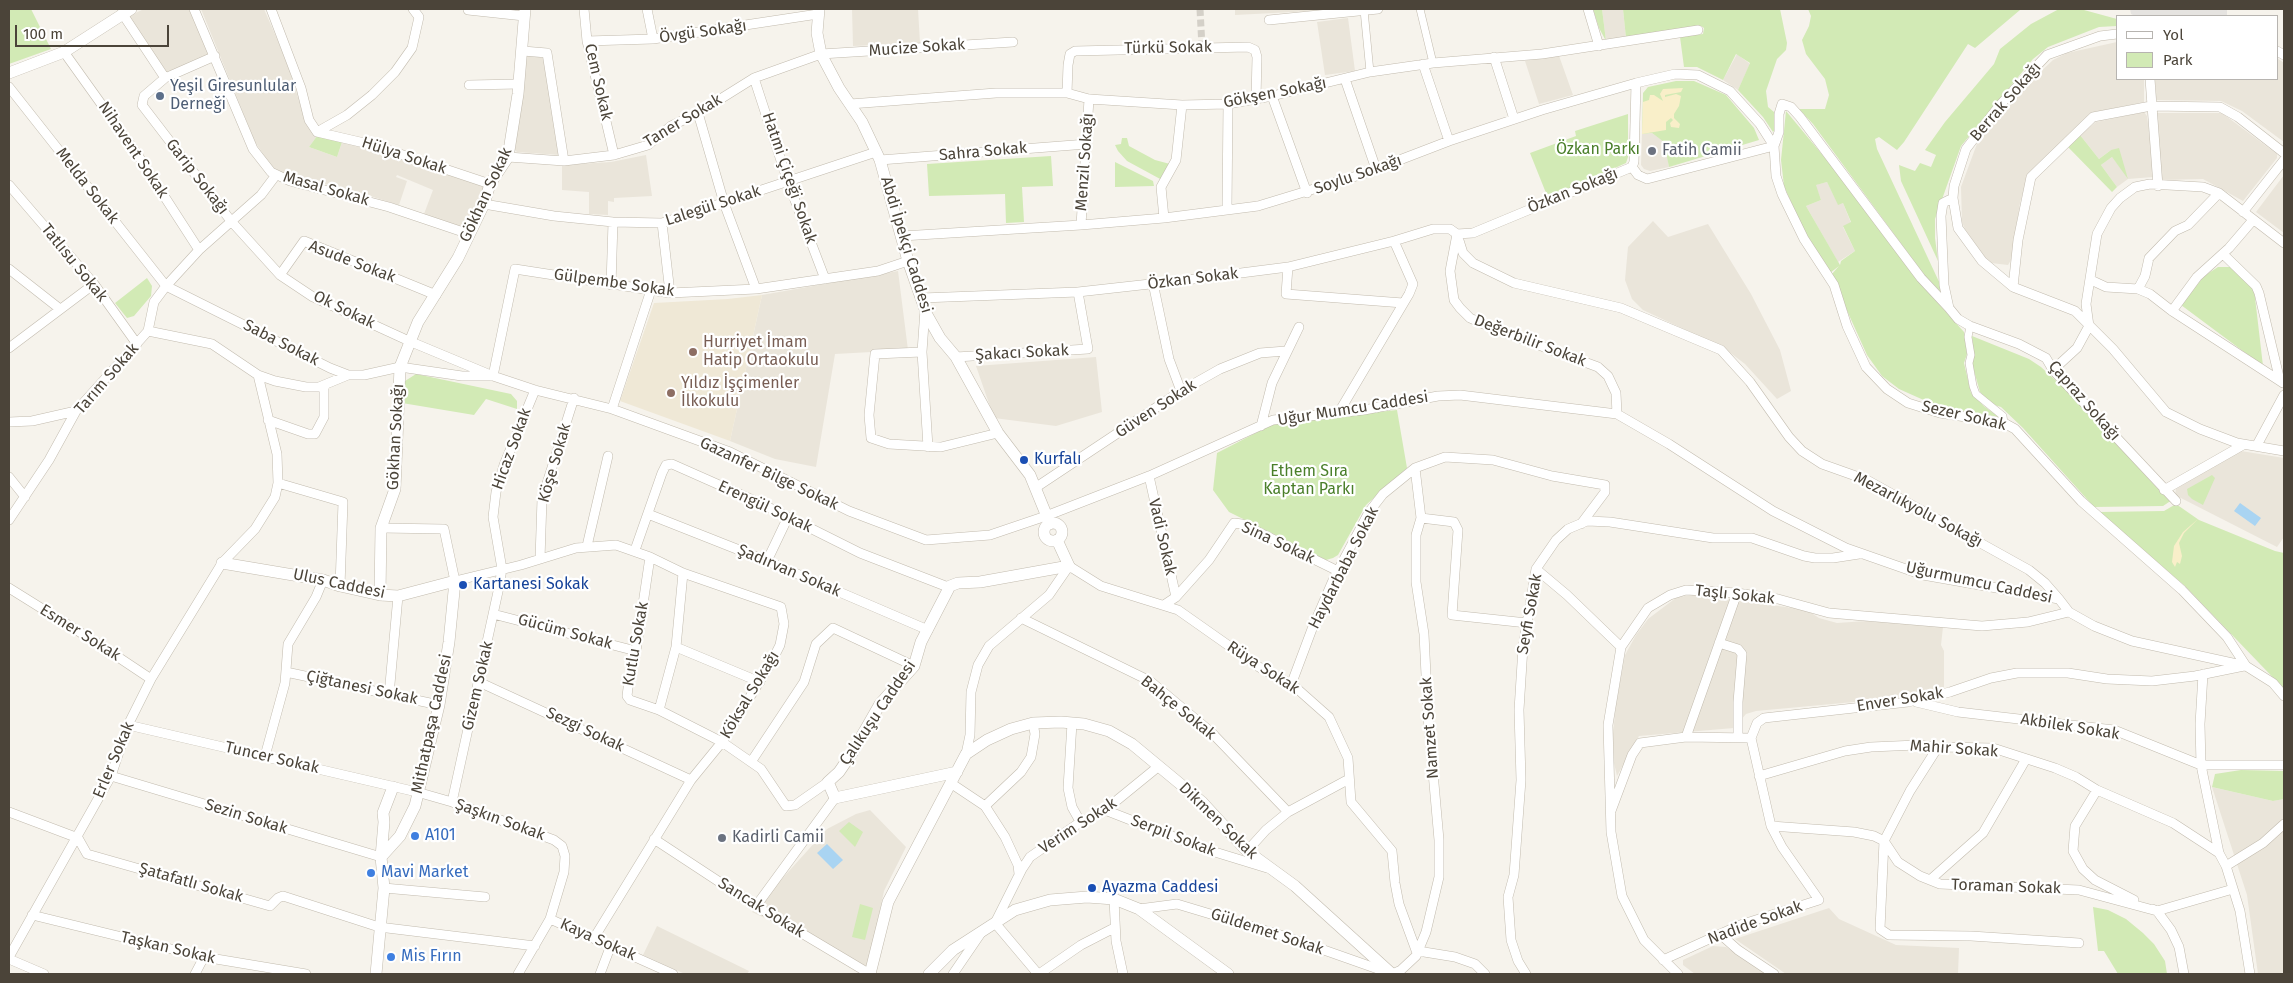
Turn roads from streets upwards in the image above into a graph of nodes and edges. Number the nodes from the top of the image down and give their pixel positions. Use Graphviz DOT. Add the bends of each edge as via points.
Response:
graph roads {
  1 [pos="194,9"];
  2 [pos="271,9"];
  3 [pos="413,9"];
  4 [pos="584,9"];
  5 [pos="647,9"];
  6 [pos="1378,9"];
  7 [pos="1420,9"];
  8 [pos="1588,9"];
  9 [pos="468,10"];
  10 [pos="1364,10"];
  11 [pos="127,11"];
  12 [pos="524,12"];
  13 [pos="818,12"];
  14 [pos="1269,20"];
  15 [pos="1698,30"];
  16 [pos="2116,34"];
  17 [pos="653,39"];
  18 [pos="588,41"];
  19 [pos="1014,42"];
  20 [pos="1599,46"];
  21 [pos="522,51"];
  22 [pos="64,52"];
  23 [pos="821,54"];
  24 [pos="215,56"];
  25 [pos="1494,57"];
  26 [pos="1433,62"];
  27 [pos="1423,64"];
  28 [pos="1370,72"];
  29 [pos="9,74"];
  30 [pos="165,78"];
  31 [pos="754,78"];
  32 [pos="1345,79"];
  33 [pos="2150,80"];
  34 [pos="1636,82"];
  35 [pos="519,84"];
  36 [pos="469,85"];
  37 [pos="9,87"];
  38 [pos="1067,93"];
  39 [pos="1272,96"];
  40 [pos="1256,99"];
  41 [pos="1089,100"];
  42 [pos="850,104"];
  43 [pos="1228,104"];
  44 [pos="1182,105"];
  45 [pos="2151,106"];
  46 [pos="698,113"];
  47 [pos="1514,119"];
  48 [pos="317,132"];
  49 [pos="1448,141"];
  50 [pos="1087,144"];
  51 [pos="1774,146"];
  52 [pos="2284,153"];
  53 [pos="614,155"];
  54 [pos="878,156"];
  55 [pos="508,157"];
  56 [pos="2284,160"];
  57 [pos="564,161"];
  58 [pos="1632,167"];
  59 [pos="1376,170"];
  60 [pos="276,175"];
  61 [pos="788,182"];
  62 [pos="490,184"];
  63 [pos="9,185"];
  64 [pos="2158,186"];
  65 [pos="1307,193"];
  66 [pos="2219,193"];
  67 [pos="1953,198"];
  68 [pos="724,203"];
  69 [pos="484,204"];
  70 [pos="1227,209"];
  71 [pos="2243,212"];
  72 [pos="1164,218"];
  73 [pos="2253,220"];
  74 [pos="231,221"];
  75 [pos="613,222"];
  76 [pos="662,223"];
  77 [pos="1081,225"];
  78 [pos="469,234"];
  79 [pos="1457,234"];
  80 [pos="902,236"];
  81 [pos="1394,241"];
  82 [pos="2284,243"];
  83 [pos="199,250"];
  84 [pos="2223,254"];
  85 [pos="908,261"];
  86 [pos="1288,267"];
  87 [pos="9,269"];
  88 [pos="280,275"];
  89 [pos="825,279"];
  90 [pos="2091,280"];
  91 [pos="1153,283"];
  92 [pos="94,284"];
  93 [pos="611,284"];
  94 [pos="166,286"];
  95 [pos="2013,287"];
  96 [pos="756,289"];
  97 [pos="2138,289"];
  98 [pos="651,290"];
  99 [pos="1078,292"];
  100 [pos="670,293"];
  101 [pos="436,295"];
  102 [pos="923,303"];
  103 [pos="1403,304"];
  104 [pos="1949,308"];
  105 [pos="60,309"];
  106 [pos="2172,311"];
  107 [pos="1970,326"];
  108 [pos="2089,326"];
  109 [pos="1299,327"];
  110 [pos="148,331"];
  111 [pos="410,342"];
  112 [pos="137,344"];
  113 [pos="9,348"];
  114 [pos="922,352"];
  115 [pos="1286,352"];
  116 [pos="956,357"];
  117 [pos="400,367"];
  118 [pos="2052,370"];
  119 [pos="258,375"];
  120 [pos="348,375"];
  121 [pos="493,376"];
  122 [pos="2282,382"];
  123 [pos="324,386"];
  124 [pos="534,390"];
  125 [pos="1181,391"];
  126 [pos="2284,395"];
  127 [pos="574,398"];
  128 [pos="612,409"];
  129 [pos="76,411"];
  130 [pos="1339,412"];
  131 [pos="1617,414"];
  132 [pos="268,420"];
  133 [pos="9,422"];
  134 [pos="2004,423"];
  135 [pos="1261,426"];
  136 [pos="998,433"];
  137 [pos="2243,445"];
  138 [pos="2257,445"];
  139 [pos="928,447"];
  140 [pos="2284,451"];
  141 [pos="608,456"];
  142 [pos="1415,468"];
  143 [pos="1149,476"];
  144 [pos="9,477"];
  145 [pos="278,483"];
  146 [pos="1035,488"];
  147 [pos="2164,490"];
  148 [pos="26,497"];
  149 [pos="2176,501"];
  150 [pos="648,514"];
  151 [pos="788,517"];
  152 [pos="1421,518"];
  153 [pos="9,520"];
  154 [pos="1048,520"];
  155 [pos="1581,524"];
  156 [pos="381,528"];
  157 [pos="587,546"];
  158 [pos="635,550"];
  159 [pos="1862,554"];
  160 [pos="650,557"];
  161 [pos="540,559"];
  162 [pos="767,561"];
  163 [pos="222,563"];
  164 [pos="1070,566"];
  165 [pos="502,569"];
  166 [pos="1536,569"];
  167 [pos="1338,571"];
  168 [pos="683,573"];
  169 [pos="323,580"];
  170 [pos="455,581"];
  171 [pos="340,586"];
  172 [pos="948,587"];
  173 [pos="9,588"];
  174 [pos="1737,593"];
  175 [pos="380,595"];
  176 [pos="398,596"];
  177 [pos="1176,597"];
  178 [pos="2059,599"];
  179 [pos="1164,605"];
  180 [pos="2070,612"];
  181 [pos="493,614"];
  182 [pos="1021,618"];
  183 [pos="1527,623"];
  184 [pos="928,630"];
  185 [pos="1719,644"];
  186 [pos="676,647"];
  187 [pos="1621,647"];
  188 [pos="636,651"];
  189 [pos="914,666"];
  190 [pos="2246,666"];
  191 [pos="286,672"];
  192 [pos="2203,674"];
  193 [pos="151,678"];
  194 [pos="479,682"];
  195 [pos="760,682"];
  196 [pos="1291,685"];
  197 [pos="389,694"];
  198 [pos="2284,696"];
  199 [pos="1912,702"];
  200 [pos="439,705"];
  201 [pos="659,710"];
  202 [pos="1034,723"];
  203 [pos="1072,723"];
  204 [pos="128,725"];
  205 [pos="1686,737"];
  206 [pos="1738,737"];
  207 [pos="1750,738"];
  208 [pos="722,742"];
  209 [pos="1938,748"];
  210 [pos="966,754"];
  211 [pos="265,756"];
  212 [pos="2026,759"];
  213 [pos="751,762"];
  214 [pos="2201,765"];
  215 [pos="2284,765"];
  216 [pos="1159,766"];
  217 [pos="957,772"];
  218 [pos="111,776"];
  219 [pos="1759,776"];
  220 [pos="1350,779"];
  221 [pos="691,780"];
  222 [pos="828,782"];
  223 [pos="952,784"];
  224 [pos="393,787"];
  225 [pos="2097,790"];
  226 [pos="417,792"];
  227 [pos="835,798"];
  228 [pos="452,802"];
  229 [pos="985,806"];
  230 [pos="1106,810"];
  231 [pos="9,812"];
  232 [pos="1288,812"];
  233 [pos="1610,814"];
  234 [pos="1081,823"];
  235 [pos="2284,824"];
  236 [pos="1771,826"];
  237 [pos="78,838"];
  238 [pos="654,838"];
  239 [pos="1884,841"];
  240 [pos="1247,851"];
  241 [pos="2219,853"];
  242 [pos="381,857"];
  243 [pos="2226,866"];
  244 [pos="1270,869"];
  245 [pos="1019,874"];
  246 [pos="1930,880"];
  247 [pos="384,888"];
  248 [pos="2233,888"];
  249 [pos="485,897"];
  250 [pos="1114,899"];
  251 [pos="756,906"];
  252 [pos="1139,909"];
  253 [pos="2157,911"];
  254 [pos="32,915"];
  255 [pos="550,919"];
  256 [pos="995,923"];
  257 [pos="379,927"];
  258 [pos="1114,928"];
  259 [pos="983,929"];
  260 [pos="1720,934"];
  261 [pos="594,938"];
  262 [pos="2079,943"];
  263 [pos="611,945"];
  264 [pos="535,946"];
  265 [pos="1417,952"];
  266 [pos="204,957"];
  267 [pos="9,958"];
  268 [pos="1663,960"];
  269 [pos="44,974"];
  270 [pos="195,974"];
  271 [pos="303,974"];
  272 [pos="376,974"];
  273 [pos="518,974"];
  274 [pos="600,974"];
  275 [pos="673,974"];
  276 [pos="870,974"];
  277 [pos="929,974"];
  278 [pos="953,974"];
  279 [pos="1038,974"];
  280 [pos="1123,974"];
  281 [pos="1228,974"];
  282 [pos="1392,974"];
  283 [pos="1485,974"];
  284 [pos="1526,974"];
  285 [pos="1678,974"];
  286 [pos="1774,974"];
  287 [pos="2184,974"];
  288 [pos="2250,974"];
  1 -- 24 [label="street, Masal Sokak"];
  2 -- 48 [label="street" via="301,88 309,120"];
  3 -- 48 [label="street" via="419,17 412,48 395,72 347,115"];
  4 -- 18 [label="street, Cem Sokak"];
  5 -- 17 [label="street"];
  6 -- 10 [label="street"];
  7 -- 26 [label="street"];
  8 -- 20 [label="street"];
  9 -- 12 [label="street"];
  10 -- 14 [label="street"];
  10 -- 28 [label="street"];
  11 -- 22 [label="street"];
  11 -- 30 [label="street"];
  12 -- 21 [label="street, Gökhan Sokak"];
  13 -- 17 [label="street, Övgü Sokağı"];
  13 -- 23 [label="street, Abdi İpekçi Caddesi" via="817,34"];
  15 -- 20 [label="street, Gökşen Sokağı"];
  16 -- 67 [label="street, Berrak Sokağı" via="2100,36 2047,55 1998,106 1966,148"];
  17 -- 18 [label="street, Övgü Sokağı"];
  18 -- 53 [label="street, Cem Sokak"];
  19 -- 23 [label="street, Mucize Sokak"];
  20 -- 25 [label="street, Gökşen Sokağı"];
  21 -- 35 [label="street, Gökhan Sokak"];
  21 -- 57 [label="street" via="547,53"];
  22 -- 29 [label="street"];
  22 -- 83 [label="street, Nihavent Sokak" via="138,154"];
  23 -- 31 [label="street, Taner Sokak"];
  23 -- 42 [label="street, Abdi İpekçi Caddesi"];
  24 -- 30 [label="street, Garip Sokağı"];
  24 -- 60 [label="street, Masal Sokak" via="253,149 262,163"];
  25 -- 26 [label="street, Gökşen Sokağı"];
  25 -- 47 [label="street"];
  26 -- 27 [label="street, Gökşen Sokağı"];
  27 -- 28 [label="street, Gökşen Sokağı"];
  27 -- 49 [label="street"];
  28 -- 32 [label="street, Gökşen Sokağı"];
  30 -- 74 [label="street, Garip Sokağı" via="144,96 142,105"];
  31 -- 46 [label="street, Taner Sokak"];
  31 -- 61 [label="street, Hatmi Çiçeği Sokak"];
  32 -- 39 [label="street, Gökşen Sokağı"];
  32 -- 59 [label="street"];
  33 -- 45 [label="street"];
  34 -- 47 [label="street, Soylu Sokağı"];
  34 -- 51 [label="street, Soylu Sokağı" via="1675,74 1698,75 1713,81 1730,91 1745,106"];
  34 -- 58 [label="street"];
  35 -- 36 [label="street"];
  35 -- 55 [label="street, Gökhan Sokak"];
  37 -- 94 [label="street, Melda Sokak"];
  38 -- 40 [label="street, Türkü Sokak" via="1070,54 1075,51 1248,47 1255,50"];
  38 -- 41 [label="street, Gökşen Sokağı"];
  38 -- 42 [label="street, Gökşen Sokağı" via="996,93"];
  39 -- 40 [label="street, Gökşen Sokağı"];
  39 -- 65 [label="street"];
  40 -- 43 [label="street, Gökşen Sokağı"];
  41 -- 44 [label="street, Gökşen Sokağı"];
  41 -- 50 [label="street, Menzil Sokağı"];
  42 -- 54 [label="street, Abdi İpekçi Caddesi"];
  43 -- 44 [label="street, Gökşen Sokağı"];
  43 -- 70 [label="street"];
  44 -- 72 [label="street" via="1176,160 1161,187"];
  45 -- 52 [label="street" via="2220,107"];
  45 -- 64 [label="street"];
  45 -- 95 [label="street" via="2093,116 2031,177 2018,240"];
  46 -- 53 [label="street, Taner Sokak" via="671,126 648,145"];
  46 -- 68 [label="street"];
  47 -- 49 [label="street, Soylu Sokağı"];
  48 -- 62 [label="street, Hülya Sokak" via="372,145"];
  49 -- 59 [label="street, Soylu Sokağı"];
  50 -- 54 [label="street, Sahra Sokak"];
  50 -- 77 [label="street, Menzil Sokağı"];
  51 -- 58 [label="street, Özkan Sokağı" via="1647,179"];
  51 -- 104 [label="street, Sezer Sokak" via="1782,104 1791,107 1921,278"];
  51 -- 134 [label="street, Sezer Sokak" via="1776,176 1789,212 1834,285 1847,326 1866,367 1887,389 1908,402 1940,414"];
  53 -- 57 [label="street, Taner Sokak"];
  54 -- 61 [label="street, Lalegül Sokak"];
  54 -- 80 [label="street, Abdi İpekçi Caddesi"];
  55 -- 57 [label="street, Taner Sokak"];
  55 -- 62 [label="street, Gökhan Sokak"];
  56 -- 71 [label="street"];
  58 -- 79 [label="street, Özkan Sokağı" via="1473,233"];
  59 -- 65 [label="street, Soylu Sokağı"];
  60 -- 74 [label="street, Tarım Sokak" via="262,195"];
  60 -- 78 [label="street, Masal Sokak"];
  61 -- 68 [label="street, Lalegül Sokak"];
  61 -- 89 [label="street, Hatmi Çiçeği Sokak"];
  62 -- 69 [label="street, Gökhan Sokak"];
  63 -- 92 [label="street, Tatlısu Sokak"];
  64 -- 66 [label="street" via="2202,187"];
  64 -- 90 [label="street" via="2136,187 2111,208 2097,234"];
  65 -- 70 [label="street, Soylu Sokağı" via="1258,206"];
  66 -- 71 [label="street"];
  66 -- 97 [label="street" via="2150,258 2146,276"];
  67 -- 95 [label="street, Berrak Sokağı" via="1958,228 1982,261"];
  67 -- 104 [label="street" via="1943,203 1940,216"];
  68 -- 76 [label="street, Lalegül Sokak"];
  68 -- 96 [label="street"];
  69 -- 75 [label="street, Lalegül Sokak"];
  69 -- 78 [label="street, Gökhan Sokak"];
  70 -- 72 [label="street, Soylu Sokağı"];
  71 -- 73 [label="street"];
  72 -- 77 [label="street, Soylu Sokağı"];
  73 -- 82 [label="street"];
  73 -- 84 [label="street"];
  74 -- 83 [label="street, Tarım Sokak"];
  74 -- 88 [label="street, Garip Sokağı"];
  75 -- 76 [label="street, Lalegül Sokak"];
  75 -- 93 [label="street"];
  76 -- 100 [label="street"];
  77 -- 80 [label="street, Soylu Sokağı"];
  78 -- 101 [label="street, Gökhan Sokak"];
  79 -- 81 [label="street, Özkan Sokak" via="1442,228"];
  79 -- 131 [label="street, Değerbilir Sokak" via="1450,270 1454,300 1460,308 1470,318 1490,327 1598,368 1608,376 1616,393"];
  79 -- 178 [label="street, Mezarlıkyolu Sokağı" via="1463,253 1473,263 1514,283 1621,308 1720,350 1750,382 1802,451 1822,464 1867,480 2029,570"];
  80 -- 85 [label="street, Abdi İpekçi Caddesi"];
  81 -- 86 [label="street, Özkan Sokak"];
  81 -- 103 [label="street" via="1412,284"];
  83 -- 94 [label="street, Tarım Sokak"];
  84 -- 106 [label="street" via="2196,276"];
  84 -- 122 [label="street" via="2245,274 2259,293"];
  85 -- 89 [label="street, Gülpembe Sokak" via="878,271"];
  85 -- 102 [label="street, Abdi İpekçi Caddesi"];
  86 -- 91 [label="street, Özkan Sokak"];
  86 -- 103 [label="street" via="1286,294"];
  87 -- 105 [label="street"];
  88 -- 101 [label="street, Asude Sokak" via="304,241"];
  88 -- 111 [label="street, Ok Sokak" via="313,298"];
  89 -- 96 [label="street, Gülpembe Sokak"];
  90 -- 97 [label="street" via="2106,287"];
  90 -- 108 [label="street" via="2086,304"];
  91 -- 99 [label="street, Özkan Sokak"];
  91 -- 125 [label="street" via="1169,359"];
  92 -- 105 [label="street"];
  92 -- 112 [label="street, Tatlısu Sokak"];
  93 -- 98 [label="street, Gülpembe Sokak"];
  93 -- 121 [label="street, Gülpembe Sokak" via="516,269"];
  94 -- 110 [label="street, Tarım Sokak" via="154,302"];
  94 -- 120 [label="street, Saba Sokak"];
  95 -- 108 [label="street, Berrak Sokağı" via="2075,311"];
  96 -- 100 [label="street, Gülpembe Sokak"];
  97 -- 106 [label="street"];
  98 -- 100 [label="street, Gülpembe Sokak"];
  98 -- 128 [label="street"];
  99 -- 102 [label="street, Özkan Sokak"];
  99 -- 116 [label="street, Şakacı Sokak" via="1088,350"];
  101 -- 111 [label="street, Gökhan Sokak" via="418,322"];
  102 -- 114 [label="street"];
  102 -- 116 [label="street, Abdi İpekçi Caddesi" via="936,333"];
  103 -- 130 [label="street"];
  104 -- 107 [label="street, Çapraz Sokağı"];
  105 -- 113 [label="street"];
  106 -- 122 [label="street"];
  107 -- 118 [label="street, Çapraz Sokağı" via="2034,351 2046,358"];
  107 -- 134 [label="street" via="1969,363 1973,386 1976,394 2003,416"];
  108 -- 118 [label="street" via="2077,348"];
  108 -- 137 [label="street, Berrak Sokağı" via="2113,349 2166,412"];
  109 -- 115 [label="street"];
  110 -- 112 [label="street, Tarım Sokak"];
  110 -- 119 [label="street" via="212,344"];
  111 -- 117 [label="street, Gökhan Sokak"];
  111 -- 121 [label="street, Ok Sokak"];
  112 -- 129 [label="street, Tarım Sokak"];
  114 -- 139 [label="street"];
  114 -- 139 [label="street" via="875,354 870,430 871,438 878,442"];
  115 -- 125 [label="street, Güven Sokak" via="1260,353 1244,358"];
  115 -- 135 [label="street" via="1272,383"];
  116 -- 136 [label="street, Abdi İpekçi Caddesi"];
  117 -- 120 [label="street, Saba Sokak"];
  117 -- 121 [label="street" via="462,376"];
  117 -- 156 [label="street, Gökhan Sokağı" via="395,488"];
  118 -- 147 [label="street, Çapraz Sokağı"];
  119 -- 123 [label="street" via="306,387"];
  119 -- 132 [label="street, Erler Sokak"];
  120 -- 123 [label="street"];
  121 -- 124 [label="street, Gazanfer Bilge Sokak"];
  123 -- 132 [label="street" via="324,417 315,434"];
  124 -- 127 [label="street, Gazanfer Bilge Sokak"];
  124 -- 165 [label="street, Hicaz Sokak" via="499,480 494,504"];
  125 -- 146 [label="street, Güven Sokak"];
  126 -- 138 [label="street"];
  127 -- 128 [label="street, Gazanfer Bilge Sokak"];
  127 -- 161 [label="street, Köşe Sokak" via="542,499"];
  128 -- 154 [label="street, Gazanfer Bilge Sokak" via="730,452 849,511 926,540 990,535"];
  129 -- 133 [label="street"];
  129 -- 148 [label="street, Tarım Sokak"];
  130 -- 131 [label="street, Uğur Mumcu Caddesi" via="1460,395"];
  130 -- 135 [label="street, Uğur Mumcu Caddesi" via="1273,420"];
  131 -- 159 [label="street, Uğurmumcu Caddesi" via="1773,511"];
  132 -- 145 [label="street, Erler Sokak" via="277,454"];
  134 -- 190 [label="street, Sezer Sokak" via="2027,441 2081,502 2182,590 2228,637"];
  135 -- 143 [label="street, Uğur Mumcu Caddesi"];
  136 -- 139 [label="street"];
  136 -- 146 [label="street, Abdi İpekçi Caddesi" via="1030,475"];
  137 -- 138 [label="street, Berrak Sokağı"];
  137 -- 147 [label="street"];
  138 -- 140 [label="street, Berrak Sokağı"];
  141 -- 157 [label="street"];
  142 -- 152 [label="street, Namzet Sokak"];
  142 -- 155 [label="street, Haydarbaba Sokak" via="1445,457 1493,460 1552,476 1606,485 1606,492"];
  142 -- 167 [label="street, Haydarbaba Sokak" via="1369,512"];
  143 -- 154 [label="street, Uğur Mumcu Caddesi"];
  143 -- 177 [label="street, Vadi Sokak"];
  144 -- 148 [label="street"];
  145 -- 163 [label="street, Erler Sokak" via="266,515 244,543"];
  145 -- 171 [label="street" via="343,502"];
  146 -- 154 [label="street, Abdi İpekçi Caddesi"];
  147 -- 149 [label="street, Çapraz Sokağı"];
  148 -- 153 [label="street, Tarım Sokak"];
  150 -- 151 [label="street, Erengül Sokak" via="662,473 666,465 672,464"];
  150 -- 158 [label="street, Erengül Sokak"];
  150 -- 162 [label="street, Şadırvan Sokak"];
  151 -- 162 [label="street"];
  151 -- 172 [label="street, Erengül Sokak" via="860,553"];
  152 -- 183 [label="street" via="1454,522 1458,530 1452,615"];
  152 -- 265 [label="street, Namzet Sokak" via="1416,535 1416,582 1424,634 1439,877 1426,932"];
  154 -- 164 [label="street, Abdi İpekçi Caddesi" via="1045,536 1049,540 1057,540"];
  155 -- 159 [label="street, Seyfi Sokak" via="1587,521 1610,522 1713,538 1752,538 1816,558"];
  155 -- 166 [label="street, Seyfi Sokak" via="1568,529 1556,540"];
  156 -- 170 [label="street" via="444,529"];
  156 -- 175 [label="street, Gökhan Sokağı"];
  157 -- 158 [label="street, Köksal Sokağı" via="616,545"];
  157 -- 161 [label="street, Köksal Sokağı"];
  158 -- 160 [label="street, Köksal Sokağı"];
  159 -- 178 [label="street, Uğurmumcu Caddesi" via="1923,575"];
  160 -- 168 [label="street, Köksal Sokağı"];
  160 -- 188 [label="street, Kutlu Sokak"];
  161 -- 165 [label="street, Köksal Sokağı"];
  162 -- 184 [label="street, Şadırvan Sokak"];
  163 -- 169 [label="street, Ulus Caddesi"];
  163 -- 193 [label="street, Erler Sokak"];
  164 -- 172 [label="street"];
  164 -- 179 [label="street, Rüya Sokak" via="1101,586"];
  164 -- 182 [label="street" via="1048,595"];
  165 -- 170 [label="street, Köksal Sokağı"];
  165 -- 181 [label="street, Gizem Sokak"];
  166 -- 183 [label="street, Seyfi Sokak"];
  166 -- 187 [label="street"];
  167 -- 177 [label="street, Sina Sokak" via="1234,523"];
  167 -- 196 [label="street, Haydarbaba Sokak"];
  168 -- 186 [label="street"];
  168 -- 195 [label="street, Köksal Sokağı" via="781,607 784,624 780,645"];
  169 -- 171 [label="street, Ulus Caddesi"];
  169 -- 191 [label="street" via="288,644"];
  170 -- 176 [label="street, Ulus Caddesi"];
  170 -- 200 [label="street, Mithatpaşa Caddesi"];
  171 -- 175 [label="street, Ulus Caddesi"];
  172 -- 184 [label="street, Çalıkuşu Caddesi"];
  173 -- 193 [label="street, Esmer Sokak"];
  174 -- 180 [label="street, Taşlı Sokak" via="1778,599 1829,613 1982,626 2028,622"];
  174 -- 185 [label="street"];
  174 -- 187 [label="street, Taşlı Sokak" via="1686,590 1670,595 1648,608"];
  175 -- 176 [label="street, Ulus Caddesi"];
  176 -- 197 [label="street"];
  177 -- 179 [label="street, Sina Sokak"];
  178 -- 180 [label="street, Uğurmumcu Caddesi"];
  179 -- 196 [label="street, Rüya Sokak" via="1178,610 1259,667"];
  180 -- 190 [label="street, Uğurmumcu Caddesi" via="2094,626 2132,641"];
  181 -- 188 [label="street, Gücüm Sokak"];
  181 -- 194 [label="street, Gizem Sokak"];
  182 -- 210 [label="street" via="989,646 978,665 971,692"];
  182 -- 232 [label="street, Bahçe Sokak" via="1150,681 1211,732"];
  183 -- 284 [label="street, Seyfi Sokak" via="1519,710 1521,780 1517,844 1508,897 1511,940"];
  184 -- 189 [label="street, Çalıkuşu Caddesi"];
  185 -- 205 [label="street"];
  185 -- 206 [label="street" via="1738,649 1742,654"];
  186 -- 195 [label="street"];
  186 -- 201 [label="street"];
  187 -- 233 [label="street, Taşlı Sokak" via="1608,725"];
  188 -- 201 [label="street, Kutlu Sokak" via="627,696 636,703"];
  189 -- 213 [label="street" via="833,628 816,644 804,682"];
  189 -- 222 [label="street, Çalıkuşu Caddesi" via="880,704 852,753"];
  190 -- 192 [label="street, Enver Sokak"];
  190 -- 198 [label="street" via="2273,683"];
  191 -- 197 [label="street, Çiğtanesi Sokak"];
  191 -- 211 [label="street"];
  192 -- 199 [label="street, Enver Sokak" via="2152,681 2068,673 2017,673"];
  192 -- 214 [label="street, Mahir Sokak"];
  193 -- 204 [label="street, Erler Sokak"];
  194 -- 221 [label="street, Sezgi Sokak"];
  194 -- 228 [label="street, Gizem Sokak"];
  195 -- 208 [label="street, Köksal Sokağı"];
  196 -- 220 [label="street, Rüya Sokak" via="1329,717 1348,758"];
  197 -- 200 [label="street, Çiğtanesi Sokak"];
  199 -- 207 [label="street, Enver Sokak" via="1764,718 1757,723"];
  199 -- 214 [label="street, Akbilek Sokak" via="1958,712 2114,730"];
  200 -- 226 [label="street, Mithatpaşa Caddesi"];
  201 -- 208 [label="street"];
  202 -- 203 [label="street, Dikmen Sokak"];
  202 -- 210 [label="street, Dikmen Sokak" via="995,737"];
  202 -- 229 [label="street" via="1031,757 1021,772"];
  203 -- 216 [label="street, Dikmen Sokak" via="1122,737"];
  203 -- 234 [label="street" via="1068,788 1072,807"];
  204 -- 211 [label="street, Tuncer Sokak"];
  204 -- 218 [label="street, Erler Sokak"];
  205 -- 206 [label="street"];
  205 -- 233 [label="street" via="1640,743 1632,755"];
  206 -- 207 [label="street"];
  207 -- 219 [label="street"];
  208 -- 213 [label="street"];
  208 -- 221 [label="street, Köksal Sokağı"];
  209 -- 212 [label="street, Mahir Sokak" via="1993,748"];
  209 -- 219 [label="street, Mahir Sokak" via="1917,745 1871,747"];
  209 -- 239 [label="street" via="1910,791"];
  210 -- 217 [label="street"];
  211 -- 224 [label="street, Tuncer Sokak"];
  212 -- 225 [label="street, Mahir Sokak" via="2076,777"];
  212 -- 246 [label="street" via="1983,833"];
  213 -- 222 [label="street" via="770,780 786,806 795,805"];
  214 -- 215 [label="street, Akbilek Sokak"];
  214 -- 241 [label="street, Mahir Sokak"];
  216 -- 230 [label="street, Verim Sokak"];
  216 -- 240 [label="street, Dikmen Sokak" via="1202,802"];
  217 -- 223 [label="street"];
  217 -- 227 [label="street"];
  218 -- 237 [label="street, Erler Sokak"];
  218 -- 242 [label="street, Sezin Sokak"];
  219 -- 236 [label="street"];
  220 -- 232 [label="street"];
  220 -- 265 [label="street, Rüya Sokak" via="1351,802 1392,851 1399,904"];
  221 -- 238 [label="street, Köksal Sokağı"];
  222 -- 227 [label="street, Çalıkuşu Caddesi"];
  223 -- 229 [label="street"];
  223 -- 276 [label="street" via="888,902"];
  224 -- 226 [label="street, Tuncer Sokak"];
  224 -- 242 [label="street, Mithatpaşa Caddesi" via="383,812"];
  225 -- 241 [label="street, Mahir Sokak" via="2173,823"];
  225 -- 253 [label="street" via="2075,826 2073,851 2095,880"];
  226 -- 228 [label="street, Şaşkın Sokak"];
  226 -- 242 [label="street, Mithatpaşa Caddesi" via="415,806 400,836"];
  227 -- 251 [label="street"];
  228 -- 255 [label="street, Şaşkın Sokak" via="554,840 562,846 564,872"];
  229 -- 245 [label="street" via="1005,838"];
  230 -- 234 [label="street, Verim Sokak"];
  230 -- 244 [label="street, Serpil Sokak" via="1205,849"];
  231 -- 237 [label="street, Şatafatlı Sokak"];
  232 -- 240 [label="street"];
  233 -- 268 [label="street, Taşlı Sokak" via="1610,832 1622,896 1644,940"];
  234 -- 245 [label="street, Verim Sokak" via="1030,857"];
  235 -- 243 [label="street" via="2263,843"];
  236 -- 239 [label="street" via="1854,832"];
  236 -- 260 [label="street, Nadide Sokak" via="1819,900"];
  237 -- 254 [label="street, Erler Sokak"];
  237 -- 257 [label="street, Şatafatlı Sokak" via="87,854 270,906 283,896"];
  238 -- 251 [label="street, Sancak Sokak"];
  238 -- 261 [label="street, Köksal Sokağı"];
  239 -- 246 [label="street, Toraman Sokak" via="1898,862"];
  239 -- 262 [label="street" via="1880,929 1889,934"];
  240 -- 244 [label="street, Dikmen Sokak"];
  241 -- 243 [label="street, Mahir Sokak"];
  242 -- 247 [label="street, Mithatpaşa Caddesi"];
  243 -- 248 [label="street, Mahir Sokak"];
  244 -- 282 [label="street, Dikmen Sokak" via="1295,886"];
  245 -- 256 [label="street, Verim Sokak"];
  246 -- 253 [label="street, Toraman Sokak" via="1953,886 2079,890"];
  247 -- 249 [label="street"];
  247 -- 257 [label="street, Mithatpaşa Caddesi"];
  248 -- 253 [label="street"];
  248 -- 288 [label="street, Mahir Sokak"];
  250 -- 252 [label="street"];
  250 -- 256 [label="street" via="1087,897 1042,902 1015,910"];
  250 -- 258 [label="street"];
  251 -- 276 [label="street, Sancak Sokak"];
  252 -- 281 [label="street"];
  252 -- 282 [label="street, Güldemet Sokak" via="1177,904 1287,937"];
  253 -- 287 [label="street" via="2179,947"];
  254 -- 266 [label="street, Taşkan Sokak"];
  254 -- 267 [label="street, Erler Sokak"];
  255 -- 261 [label="street, Kaya Sokak"];
  255 -- 264 [label="street, Şaşkın Sokak"];
  256 -- 259 [label="street"];
  256 -- 279 [label="street"];
  257 -- 264 [label="street"];
  257 -- 272 [label="street, Mithatpaşa Caddesi"];
  258 -- 279 [label="street" via="1081,945"];
  258 -- 280 [label="street"];
  259 -- 277 [label="street" via="953,950"];
  259 -- 278 [label="street"];
  260 -- 268 [label="street, Nadide Sokak"];
  260 -- 286 [label="street"];
  261 -- 263 [label="street, Kaya Sokak"];
  263 -- 274 [label="street"];
  263 -- 275 [label="street, Kaya Sokak"];
  264 -- 273 [label="street, Şaşkın Sokak"];
  265 -- 282 [label="street, Namzet Sokak" via="1401,970"];
  265 -- 283 [label="street" via="1456,956 1475,964"];
  266 -- 270 [label="street"];
  266 -- 271 [label="street, Taşkan Sokak"];
  267 -- 269 [label="street"];
  268 -- 285 [label="street, Taşlı Sokak"];
}
